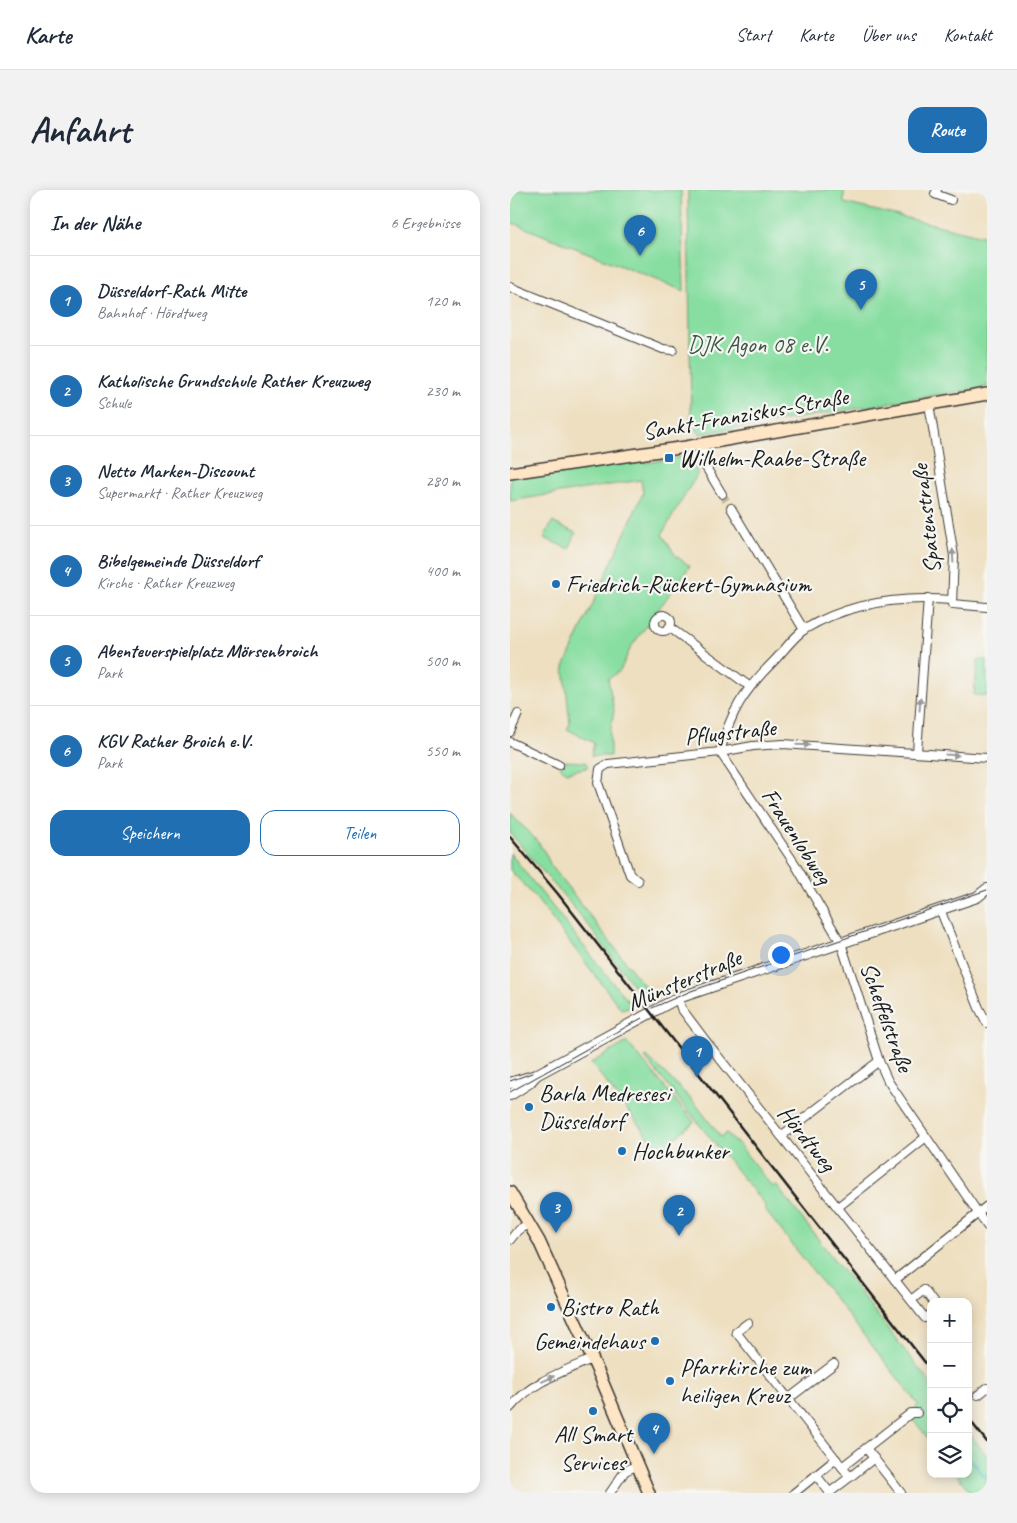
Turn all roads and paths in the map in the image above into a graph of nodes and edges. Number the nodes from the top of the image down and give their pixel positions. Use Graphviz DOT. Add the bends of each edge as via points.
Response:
graph roads {
  1 [pos="936,190"];
  2 [pos="951,200"];
  3 [pos="510,286"];
  4 [pos="674,350"];
  5 [pos="987,394"];
  6 [pos="929,404"];
  7 [pos="702,444"];
  8 [pos="510,473"];
  9 [pos="722,494"];
  10 [pos="731,508"];
  11 [pos="928,598"];
  12 [pos="952,602"];
  13 [pos="987,607"];
  14 [pos="669,627"];
  15 [pos="804,630"];
  16 [pos="749,686"];
  17 [pos="518,714"];
  18 [pos="510,732"];
  19 [pos="510,742"];
  20 [pos="720,752"];
  21 [pos="917,752"];
  22 [pos="987,758"];
  23 [pos="559,765"];
  24 [pos="638,881"];
  25 [pos="987,889"];
  26 [pos="976,897"];
  27 [pos="987,900"];
  28 [pos="940,909"];
  29 [pos="841,943"];
  30 [pos="678,998"];
  31 [pos="987,1023"];
  32 [pos="879,1060"];
  33 [pos="536,1075"];
  34 [pos="510,1083"];
  35 [pos="510,1095"];
  36 [pos="781,1136"];
  37 [pos="926,1138"];
  38 [pos="510,1192"];
  39 [pos="987,1206"];
  40 [pos="838,1207"];
  41 [pos="978,1213"];
  42 [pos="528,1224"];
  43 [pos="987,1226"];
  44 [pos="510,1240"];
  45 [pos="895,1280"];
  46 [pos="930,1298"];
  47 [pos="910,1300"];
  48 [pos="927,1316"];
  49 [pos="748,1323"];
  50 [pos="592,1359"];
  51 [pos="834,1364"];
  52 [pos="987,1388"];
  53 [pos="978,1395"];
  54 [pos="788,1399"];
  55 [pos="510,1408"];
  56 [pos="917,1413"];
  57 [pos="866,1448"];
  58 [pos="874,1458"];
  59 [pos="836,1459"];
  60 [pos="638,1465"];
  61 [pos="842,1467"];
  62 [pos="816,1475"];
  63 [pos="850,1477"];
  64 [pos="610,1493"];
  65 [pos="649,1493"];
  66 [pos="794,1493"];
  67 [pos="829,1493"];
  68 [pos="902,1493"];
  1 -- 2 [label="street" via="935,194"];
  3 -- 4 [label="street" via="663,349"];
  5 -- 6 [label="main road, Sankt-Franziskus-Straße"];
  6 -- 7 [label="main road, Sankt-Franziskus-Straße"];
  12 -- 6 [label="street, Spatenstraße, one-way" via="954,556"];
  7 -- 8 [label="main road, Sankt-Franziskus-Straße"];
  7 -- 9 [label="street" via="704,464"];
  10 -- 15 [label="street"];
  11 -- 12 [label="street, Spatenstraße"];
  11 -- 15 [label="street, Spatenstraße" via="874,602"];
  21 -- 11 [label="street, Spatenstraße, one-way"];
  12 -- 13 [label="street"];
  14 -- 16 [label="street"];
  15 -- 16 [label="street"];
  16 -- 20 [label="street" via="727,724"];
  17 -- 18 [label="street"];
  19 -- 23 [label="street"];
  20 -- 21 [label="street, Pflugstraße, one-way" via="783,744"];
  20 -- 24 [label="street, Pflugstraße" via="608,764 600,769 598,783 630,875"];
  20 -- 29 [label="street, Frauenlobweg" via="795,864"];
  21 -- 22 [label="street, Pflugstraße, one-way"];
  25 -- 26 [label="street, Münsterstraße"];
  26 -- 27 [label="street"];
  26 -- 28 [label="street, Münsterstraße"];
  28 -- 29 [label="street, Münsterstraße"];
  28 -- 31 [label="street"];
  29 -- 30 [label="street, Münsterstraße"];
  29 -- 32 [label="street, Scheffelstraße"];
  30 -- 33 [label="street, Münsterstraße"];
  30 -- 36 [label="street, Hördtweg" via="681,1008"];
  32 -- 36 [label="street"];
  32 -- 37 [label="street, Scheffelstraße"];
  33 -- 34 [label="street, Münsterstraße"];
  33 -- 35 [label="street, Münsterstraße"];
  36 -- 40 [label="street, Hördtweg"];
  37 -- 40 [label="street"];
  37 -- 41 [label="street, Scheffelstraße"];
  38 -- 42 [label="main road"];
  39 -- 41 [label="street"];
  40 -- 45 [label="street, Hördtweg"];
  41 -- 43 [label="street, Scheffelstraße"];
  41 -- 45 [label="street"];
  42 -- 44 [label="street"];
  42 -- 50 [label="main road"];
  45 -- 47 [label="street, Hördtweg"];
  46 -- 47 [label="street" via="924,1290"];
  47 -- 48 [label="street, Hördtweg" via="924,1318"];
  49 -- 54 [label="street" via="736,1332"];
  55 -- 50 [label="street, one-way" via="535,1385"];
  50 -- 60 [label="main road"];
  51 -- 54 [label="street"];
  52 -- 53 [label="street"];
  54 -- 59 [label="street"];
  56 -- 57 [label="street" via="911,1414"];
  57 -- 58 [label="street"];
  57 -- 61 [label="street"];
  58 -- 63 [label="street"];
  58 -- 68 [label="street"];
  59 -- 61 [label="street"];
  59 -- 62 [label="street"];
  60 -- 64 [label="street" via="623,1473"];
  60 -- 65 [label="main road"];
  61 -- 63 [label="street"];
  62 -- 66 [label="street"];
  62 -- 67 [label="street"];
  63 -- 67 [label="street"];
}
